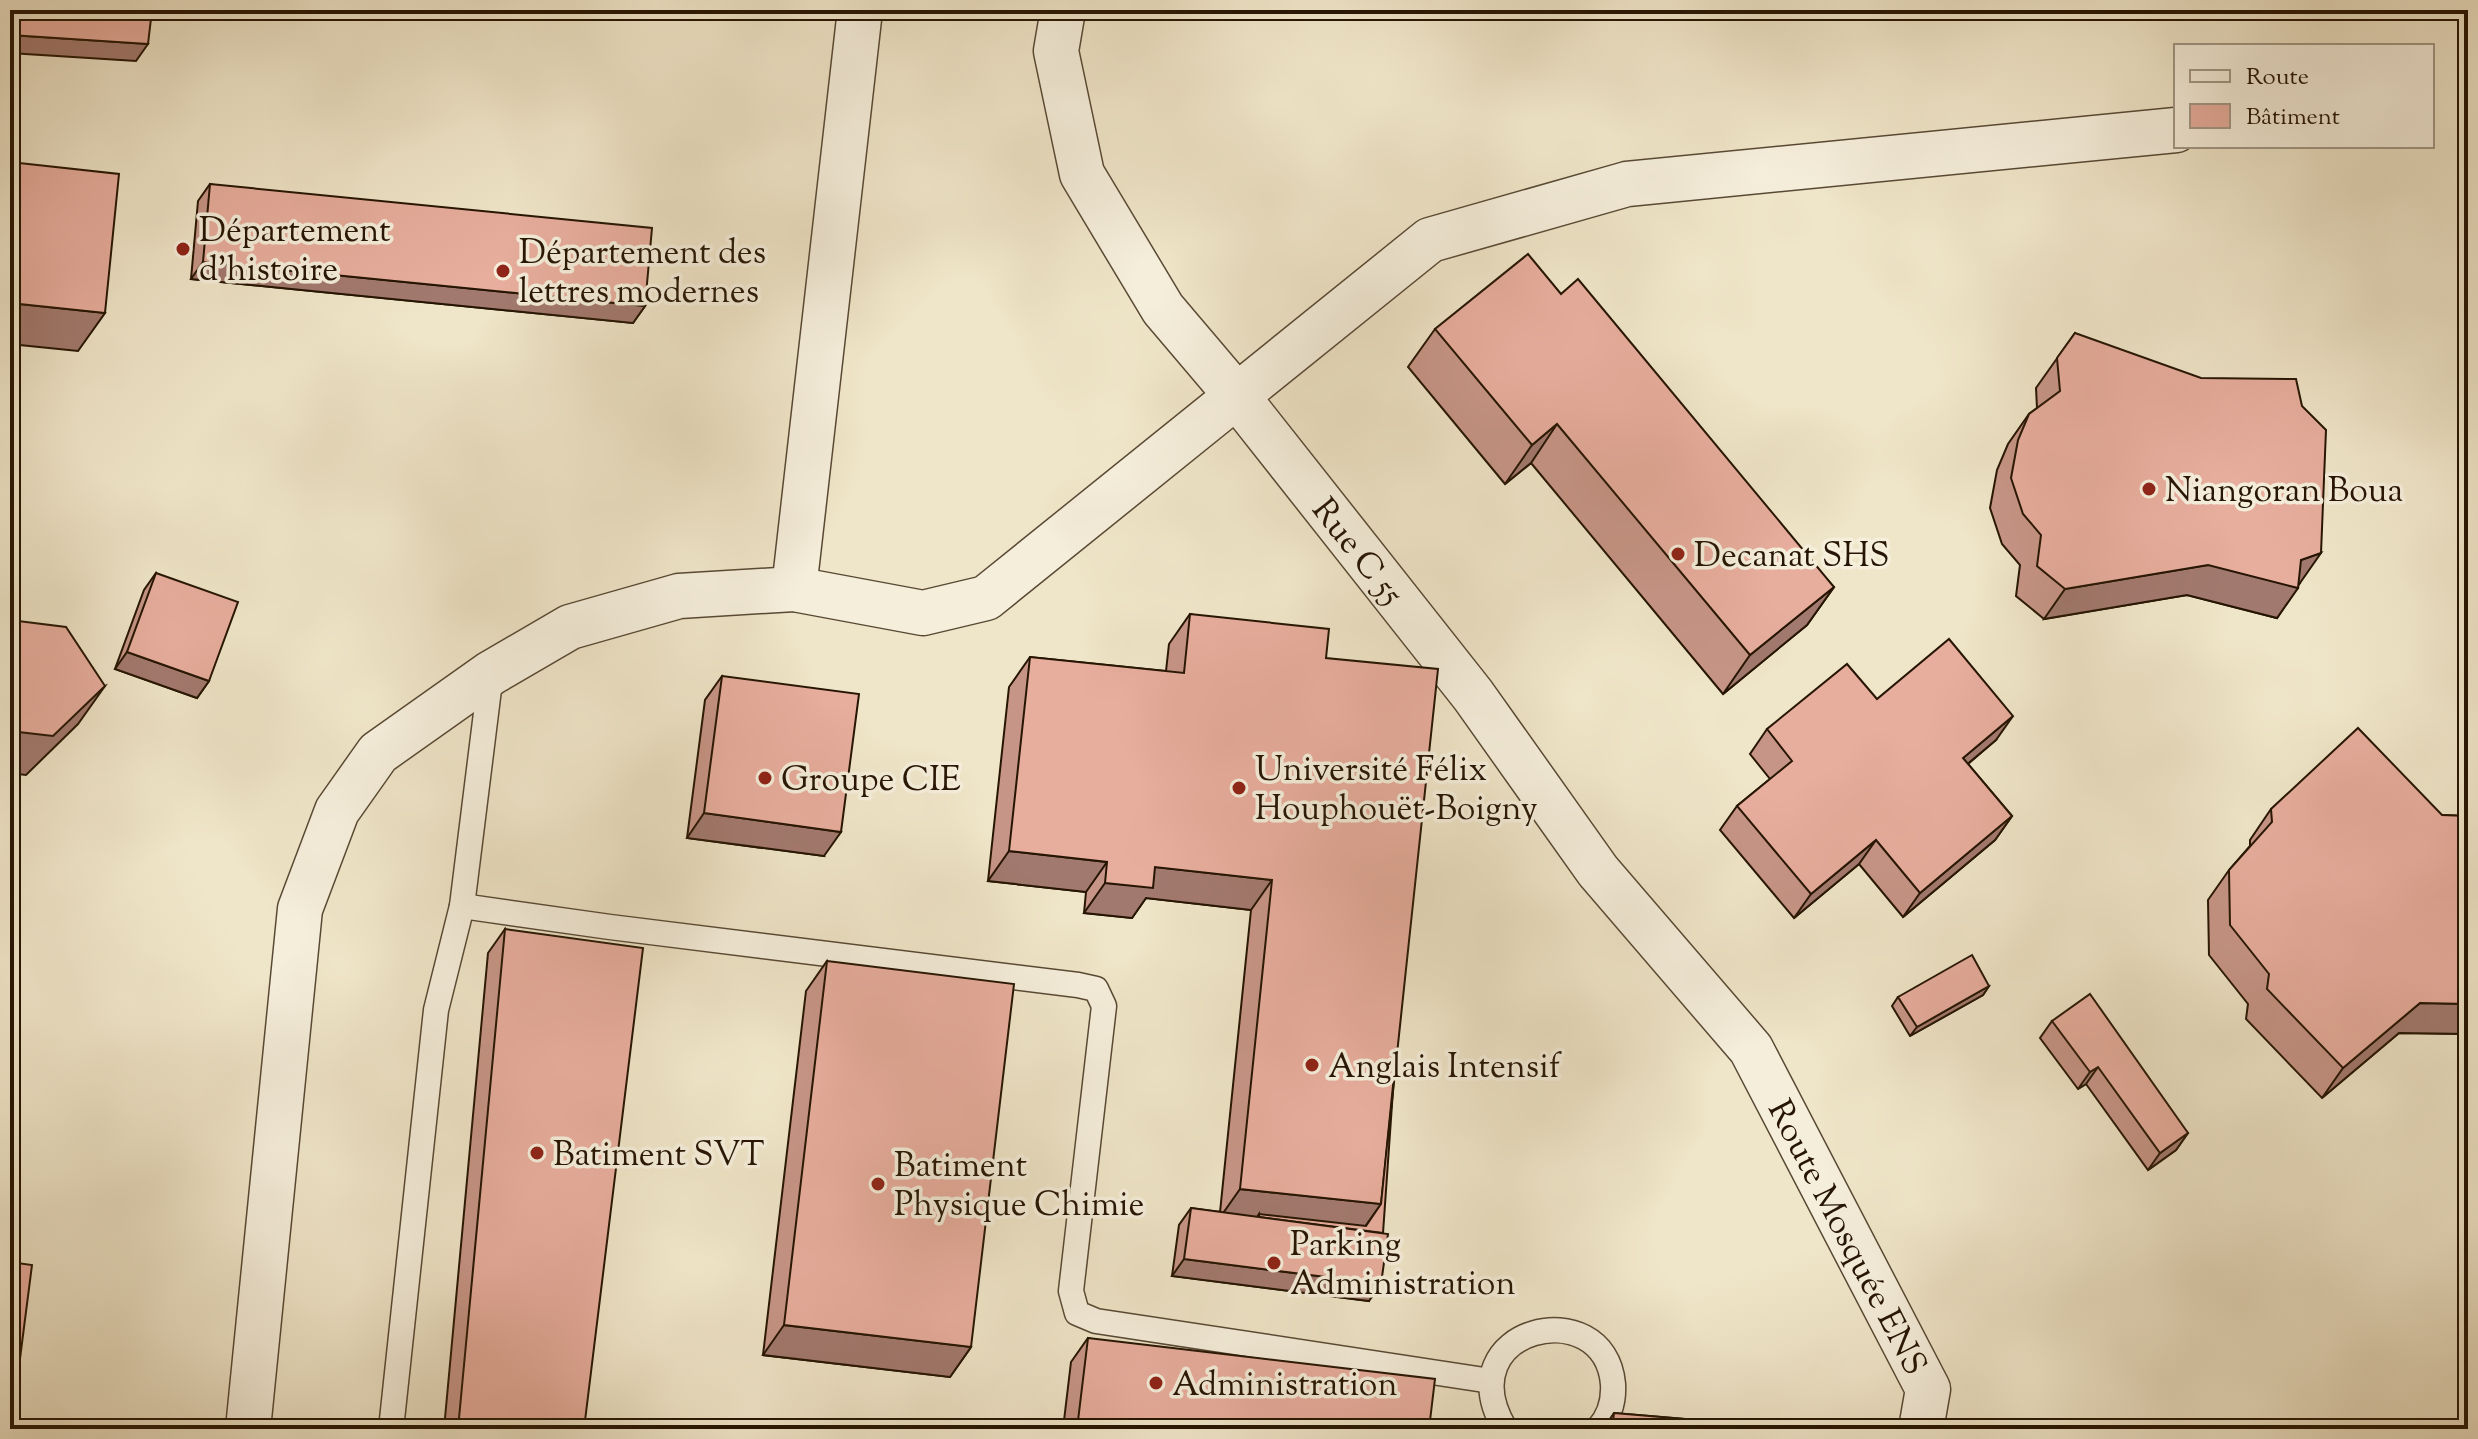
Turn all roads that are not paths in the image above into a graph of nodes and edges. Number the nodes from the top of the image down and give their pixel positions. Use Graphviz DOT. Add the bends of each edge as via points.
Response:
graph roads {
  1 [pos="860,10"];
  2 [pos="1063,10"];
  3 [pos="2174,130"];
  4 [pos="1236,395"];
  5 [pos="794,589"];
  6 [pos="491,673"];
  7 [pos="462,906"];
  8 [pos="1751,1049"];
  9 [pos="1491,1381"];
  10 [pos="248,1429"];
  11 [pos="391,1429"];
  12 [pos="1505,1429"];
  13 [pos="1598,1429"];
  14 [pos="1921,1429"];
  1 -- 5 [label="street"];
  2 -- 4 [label="street, Rue C 55" via="1056,51 1082,174 1163,309"];
  3 -- 4 [label="street" via="1612,188 1430,240"];
  4 -- 5 [label="street" via="986,598 923,613"];
  4 -- 8 [label="street, Rue C 55" via="1473,695 1598,871"];
  5 -- 6 [label="street" via="679,596 570,627"];
  6 -- 7 [label="lane"];
  6 -- 10 [label="street" via="378,753 337,811 300,909"];
  7 -- 9 [label="lane" via="1096,989 1104,1006 1071,1291 1077,1313 1096,1321"];
  7 -- 11 [label="lane" via="436,1010"];
  8 -- 14 [label="street, Route Mosquée ENS" via="1928,1389"];
  9 -- 12 [label="lane" via="1493,1406"];
  9 -- 13 [label="lane" via="1498,1360 1514,1341 1535,1331 1560,1329 1583,1337 1601,1352 1612,1373 1614,1397"];
}
